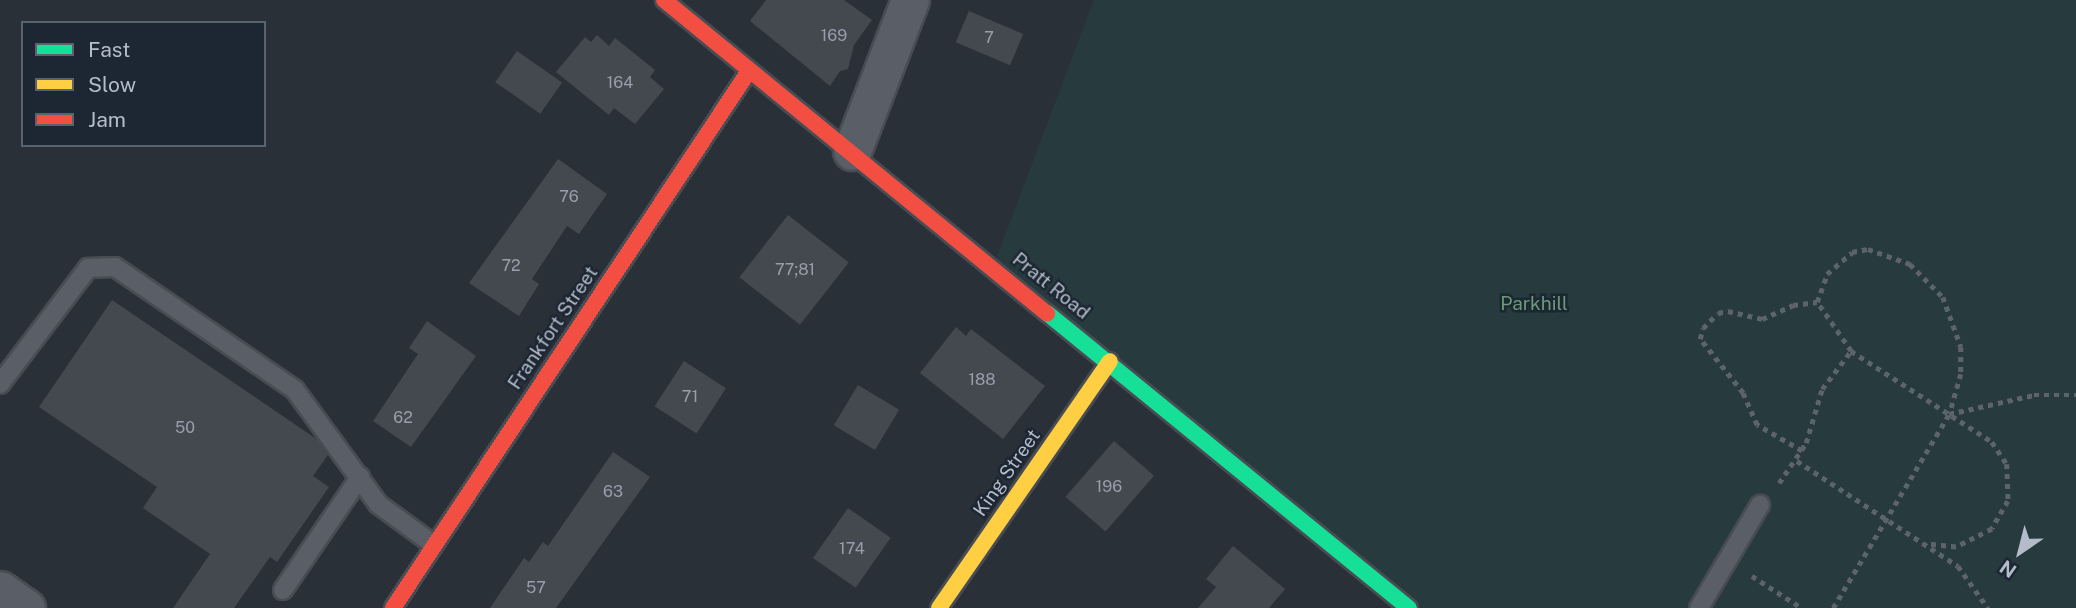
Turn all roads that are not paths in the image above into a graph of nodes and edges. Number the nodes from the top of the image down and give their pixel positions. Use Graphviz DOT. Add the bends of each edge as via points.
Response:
graph roads {
  1 [pos="664,0"];
  2 [pos="910,0"];
  3 [pos="749,71"];
  4 [pos="852,151"];
  5 [pos="1110,361"];
  6 [pos="0,384"];
  7 [pos="360,477"];
  8 [pos="1760,505"];
  9 [pos="434,545"];
  10 [pos="0,590"];
  11 [pos="283,590"];
  12 [pos="26,608"];
  13 [pos="393,608"];
  14 [pos="939,608"];
  15 [pos="1409,608"];
  16 [pos="1699,608"];
  1 -- 3 [label="street, Pratt Road"];
  2 -- 4 [label="street"];
  3 -- 4 [label="street, Pratt Road"];
  3 -- 9 [label="street, Frankfort Street"];
  4 -- 5 [label="street, Pratt Road"];
  5 -- 14 [label="street, King Street"];
  5 -- 15 [label="street, Pratt Road"];
  6 -- 7 [label="lane" via="88,268 116,267 295,390"];
  7 -- 9 [label="lane" via="378,504"];
  7 -- 11 [label="lane"];
  8 -- 16 [label="lane"];
  9 -- 13 [label="street, Frankfort Street"];
  10 -- 12 [label="street"];
}
